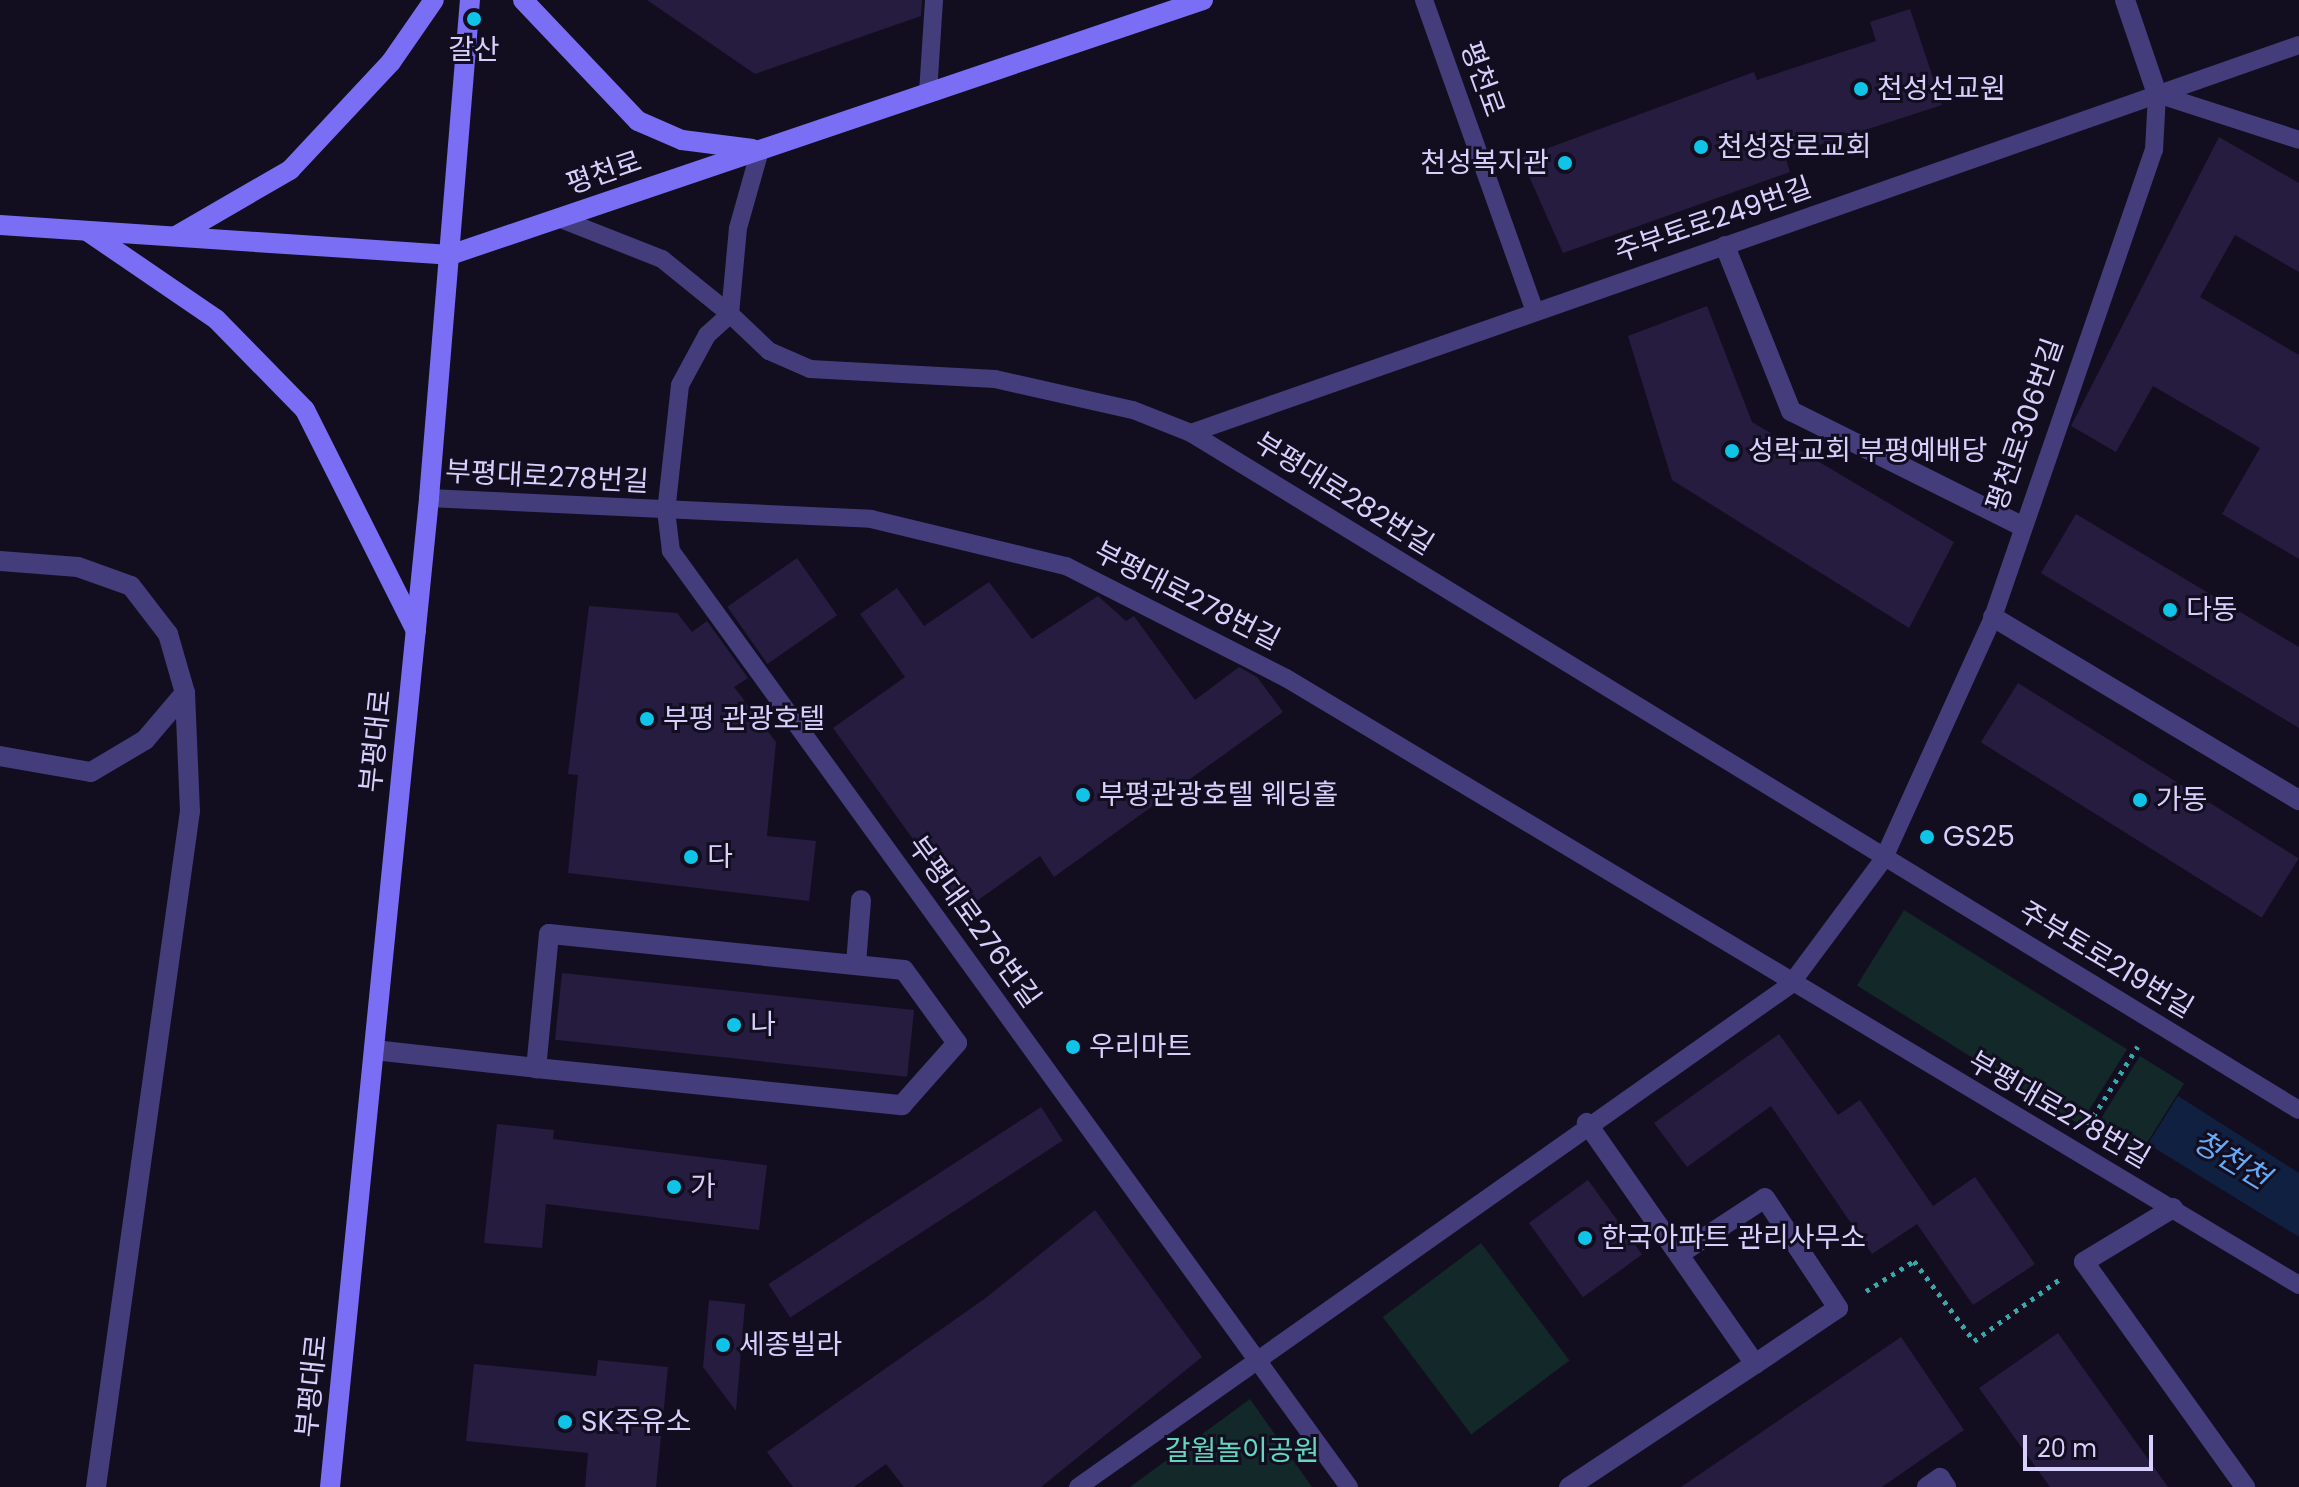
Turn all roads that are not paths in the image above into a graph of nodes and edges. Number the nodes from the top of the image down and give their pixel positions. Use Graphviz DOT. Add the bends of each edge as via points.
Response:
graph roads {
  1 [pos="434,0"];
  2 [pos="470,0"];
  3 [pos="523,0"];
  4 [pos="934,0"];
  5 [pos="1203,0"];
  6 [pos="1424,0"];
  7 [pos="2125,0"];
  8 [pos="2299,45"];
  9 [pos="928,93"];
  10 [pos="2157,94"];
  11 [pos="2299,140"];
  12 [pos="760,150"];
  13 [pos="558,218"];
  14 [pos="0,225"];
  15 [pos="87,231"];
  16 [pos="175,236"];
  17 [pos="1725,246"];
  18 [pos="450,255"];
  19 [pos="1535,312"];
  20 [pos="730,314"];
  21 [pos="1191,433"];
  22 [pos="429,498"];
  23 [pos="666,512"];
  24 [pos="2020,525"];
  25 [pos="0,561"];
  26 [pos="1993,617"];
  27 [pos="416,631"];
  28 [pos="185,693"];
  29 [pos="0,756"];
  30 [pos="2299,800"];
  31 [pos="1883,860"];
  32 [pos="861,900"];
  33 [pos="856,964"];
  34 [pos="1790,985"];
  35 [pos="374,1050"];
  36 [pos="536,1068"];
  37 [pos="2299,1110"];
  38 [pos="1587,1123"];
  39 [pos="2173,1208"];
  40 [pos="1681,1253"];
  41 [pos="2299,1285"];
  42 [pos="1256,1357"];
  43 [pos="1755,1364"];
  44 [pos="96,1487"];
  45 [pos="330,1487"];
  46 [pos="1078,1487"];
  47 [pos="1349,1487"];
  48 [pos="1569,1487"];
  49 [pos="1927,1487"];
  50 [pos="1946,1487"];
  51 [pos="2245,1487"];
  1 -- 16 [label="main road" via="391,62 290,170"];
  2 -- 18 [label="main road, 부평대로"];
  3 -- 12 [label="main road" via="638,121 682,140"];
  4 -- 9 [label="lane"];
  5 -- 9 [label="main road, 평천로"];
  6 -- 19 [label="lane, 평천로"];
  7 -- 10 [label="street, 평천로306번길"];
  8 -- 10 [label="lane, 주부토로249번길"];
  9 -- 12 [label="main road, 평천로"];
  10 -- 11 [label="lane"];
  10 -- 17 [label="lane, 주부토로249번길"];
  10 -- 24 [label="lane, 평천로306번길" via="2154,150"];
  12 -- 13 [label="main road, 평천로"];
  12 -- 20 [label="lane" via="738,228"];
  13 -- 18 [label="main road, 평천로"];
  13 -- 20 [label="lane, 부평대로282번길" via="662,259"];
  14 -- 15 [label="main road, 평천로"];
  15 -- 16 [label="main road, 평천로"];
  15 -- 27 [label="main road" via="216,319 305,410"];
  16 -- 18 [label="main road, 평천로"];
  17 -- 19 [label="lane, 주부토로249번길"];
  17 -- 24 [label="street" via="1791,411"];
  18 -- 22 [label="main road, 부평대로"];
  19 -- 21 [label="lane, 주부토로249번길"];
  20 -- 21 [label="lane, 부평대로282번길" via="769,351 810,369 995,379 1133,410"];
  20 -- 23 [label="lane, 부평대로276번길" via="707,335 680,385"];
  21 -- 31 [label="lane, 부평대로282번길"];
  22 -- 23 [label="lane, 부평대로278번길"];
  22 -- 27 [label="main road, 부평대로"];
  23 -- 34 [label="lane, 부평대로278번길" via="871,519 1066,566 1286,678"];
  23 -- 42 [label="lane, 부평대로276번길" via="671,551"];
  24 -- 26 [label="lane, 평천로306번길"];
  25 -- 28 [label="street" via="78,567 131,586 168,634"];
  26 -- 30 [label="street"];
  26 -- 31 [label="lane, 평천로306번길"];
  27 -- 35 [label="main road, 부평대로"];
  28 -- 29 [label="street" via="145,740 91,772"];
  28 -- 44 [label="street" via="190,811"];
  31 -- 34 [label="lane, 평천로306번길"];
  31 -- 37 [label="lane, 주부토로219번길"];
  32 -- 33 [label="street"];
  33 -- 36 [label="street" via="549,934"];
  33 -- 36 [label="street" via="904,970 957,1043 902,1105"];
  34 -- 38 [label="lane"];
  34 -- 39 [label="lane, 부평대로278번길"];
  35 -- 36 [label="street"];
  35 -- 45 [label="main road, 부평대로"];
  38 -- 40 [label="street"];
  38 -- 42 [label="lane"];
  39 -- 41 [label="lane, 부평대로278번길"];
  39 -- 51 [label="street" via="2084,1262"];
  40 -- 43 [label="street"];
  40 -- 43 [label="street" via="1765,1198 1838,1308"];
  42 -- 46 [label="lane"];
  42 -- 47 [label="lane, 부평대로276번길"];
  43 -- 48 [label="street"];
  49 -- 50 [label="street" via="1940,1478"];
}
